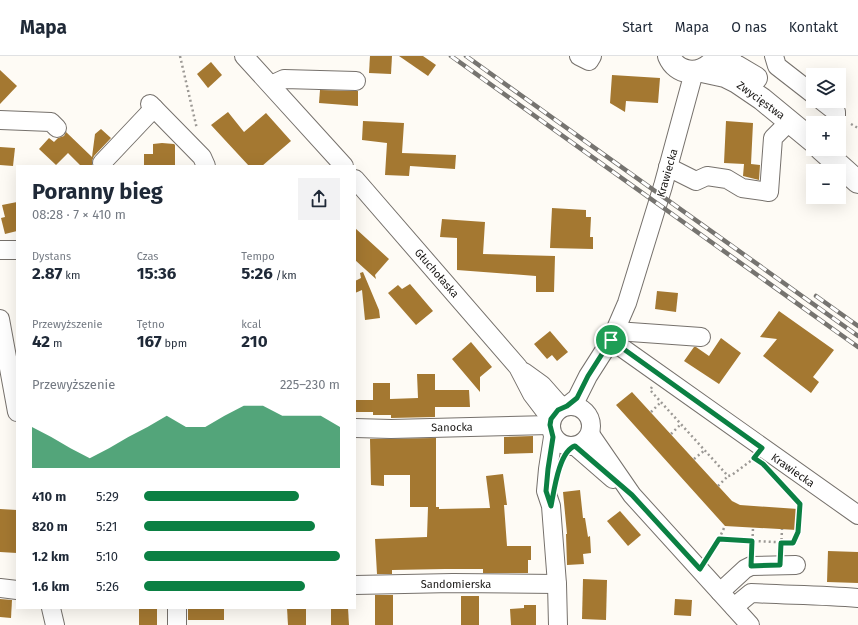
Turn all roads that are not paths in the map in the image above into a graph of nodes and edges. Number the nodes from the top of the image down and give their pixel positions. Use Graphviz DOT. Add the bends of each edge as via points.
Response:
graph roads {
  1 [pos="244,56"];
  2 [pos="579,56"];
  3 [pos="592,56"];
  4 [pos="669,56"];
  5 [pos="725,56"];
  6 [pos="774,56"];
  7 [pos="704,66"];
  8 [pos="356,81"];
  9 [pos="271,85"];
  10 [pos="806,88"];
  11 [pos="831,108"];
  12 [pos="806,116"];
  13 [pos="836,116"];
  14 [pos="0,120"];
  15 [pos="790,121"];
  16 [pos="57,128"];
  17 [pos="806,135"];
  18 [pos="829,156"];
  19 [pos="845,156"];
  20 [pos="204,161"];
  21 [pos="102,163"];
  22 [pos="343,165"];
  23 [pos="668,167"];
  24 [pos="858,172"];
  25 [pos="356,180"];
  26 [pos="858,182"];
  27 [pos="0,250"];
  28 [pos="16,250"];
  29 [pos="0,320"];
  30 [pos="613,336"];
  31 [pos="701,337"];
  32 [pos="15,392"];
  33 [pos="16,402"];
  34 [pos="587,413"];
  35 [pos="557,419"];
  36 [pos="356,428"];
  37 [pos="590,434"];
  38 [pos="574,446"];
  39 [pos="632,495"];
  40 [pos="551,506"];
  41 [pos="858,515"];
  42 [pos="788,565"];
  43 [pos="558,584"];
  44 [pos="356,586"];
  45 [pos="0,588"];
  46 [pos="16,590"];
  47 [pos="720,592"];
  48 [pos="858,598"];
  49 [pos="734,607"];
  50 [pos="51,609"];
  51 [pos="177,609"];
  52 [pos="55,625"];
  53 [pos="177,625"];
  54 [pos="558,625"];
  55 [pos="750,625"];
  1 -- 9 [label="street"];
  2 -- 3 [label="street" via="589,61"];
  4 -- 7 [label="main road, Zwycięstwa" via="680,69"];
  5 -- 12 [label="main road, Zwycięstwa"];
  6 -- 10 [label="street" via="778,66"];
  7 -- 15 [label="main road, Zwycięstwa" via="737,82"];
  7 -- 23 [label="street, Krawiecka"];
  8 -- 9 [label="street" via="284,79"];
  9 -- 22 [label="street"];
  11 -- 13 [label="street" via="836,112"];
  14 -- 16 [label="street" via="51,122"];
  15 -- 17 [label="main road, Zwycięstwa"];
  15 -- 23 [label="street" via="773,138 769,192 742,188 728,179 707,176 696,181"];
  18 -- 26 [label="main road"];
  19 -- 24 [label="main road"];
  20 -- 21 [label="street" via="152,106"];
  23 -- 30 [label="street, Krawiecka" via="629,296"];
  25 -- 35 [label="street, Głuchołaska" via="518,368 532,394"];
  27 -- 28 [label="street"];
  29 -- 32 [label="street"];
  30 -- 31 [label="street"];
  30 -- 34 [label="street, Krawiecka" via="599,382 588,403"];
  30 -- 35 [label="street, Krawiecka" via="577,398"];
  30 -- 41 [label="street, Krawiecka" via="660,375"];
  32 -- 33 [label="street"];
  34 -- 35 [label="street" via="574,406"];
  34 -- 37 [label="street"];
  35 -- 36 [label="street, Sanocka" via="391,429"];
  35 -- 38 [label="street" via="562,445"];
  35 -- 40 [label="street" via="546,491"];
  37 -- 38 [label="street" via="581,444"];
  37 -- 39 [label="street"];
  38 -- 39 [label="street"];
  38 -- 40 [label="street" via="565,455 558,472"];
  39 -- 47 [label="street"];
  40 -- 43 [label="street"];
  42 -- 47 [label="street" via="745,568"];
  43 -- 44 [label="street, Sandomierska"];
  43 -- 54 [label="street"];
  45 -- 46 [label="street"];
  47 -- 49 [label="street"];
  48 -- 49 [label="street" via="751,593"];
  49 -- 55 [label="street"];
  50 -- 52 [label="street"];
  51 -- 53 [label="street"];
}
